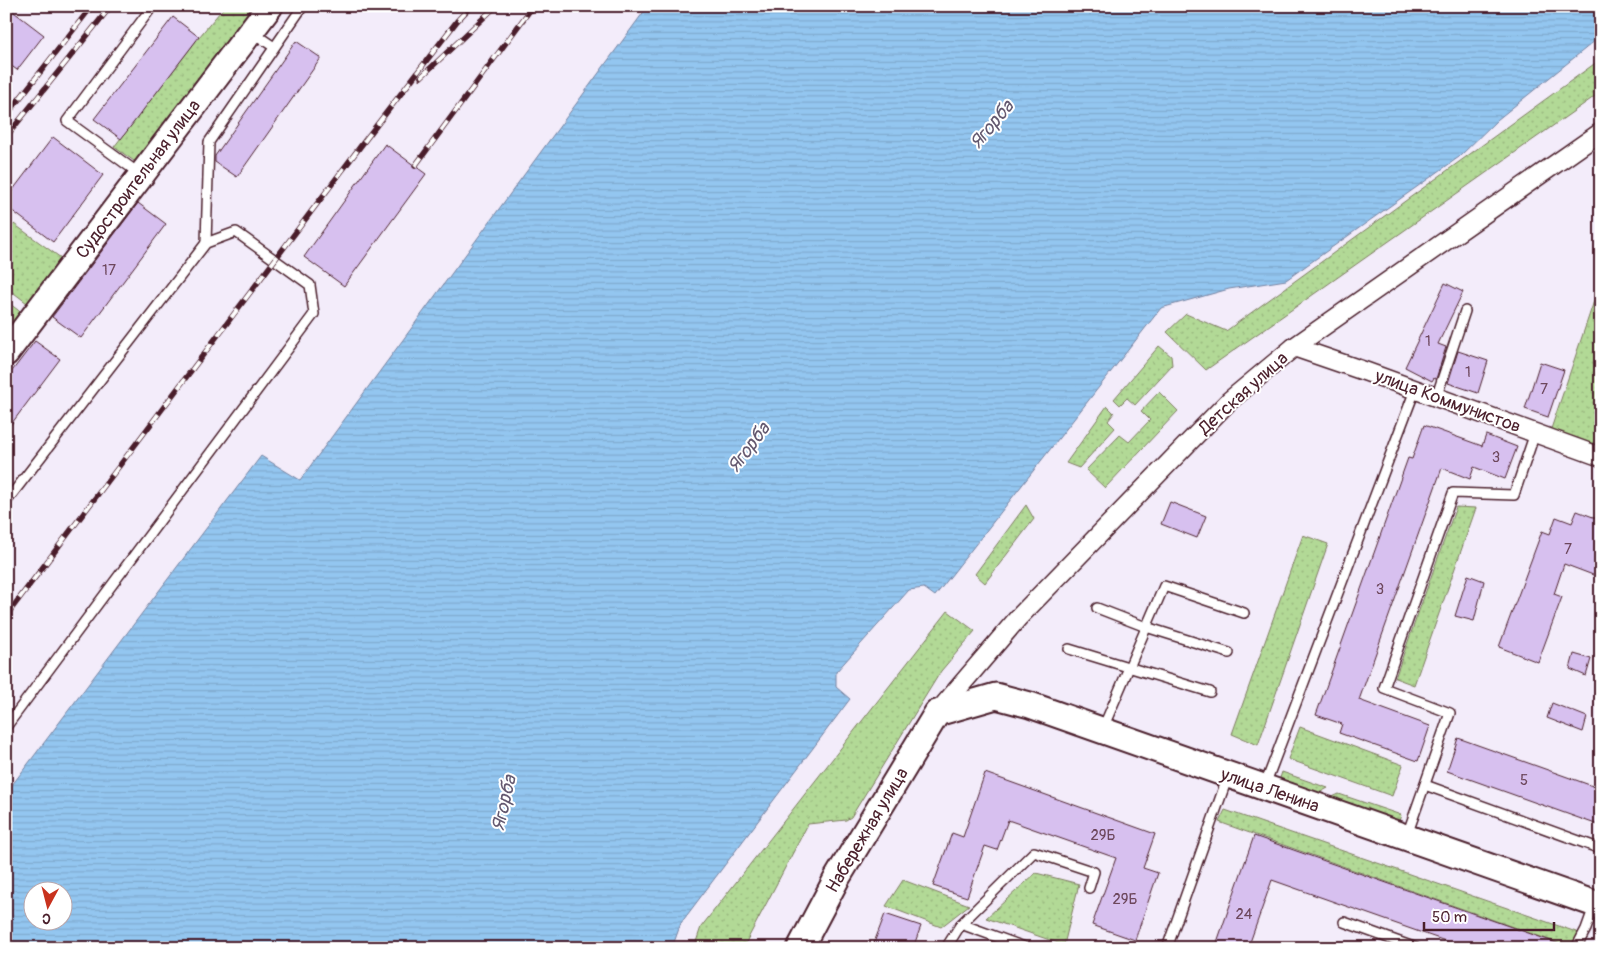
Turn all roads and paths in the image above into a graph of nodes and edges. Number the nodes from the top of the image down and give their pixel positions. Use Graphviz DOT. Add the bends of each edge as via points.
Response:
graph roads {
  1 [pos="270,6"];
  2 [pos="303,6"];
  3 [pos="149,11"];
  4 [pos="251,31"];
  5 [pos="274,48"];
  6 [pos="1601,132"];
  7 [pos="141,175"];
  8 [pos="206,242"];
  9 [pos="1465,311"];
  10 [pos="1294,348"];
  11 [pos="6,353"];
  12 [pos="1415,390"];
  13 [pos="1436,398"];
  14 [pos="1535,434"];
  15 [pos="1601,457"];
  16 [pos="6,502"];
  17 [pos="1097,608"];
  18 [pos="1244,613"];
  19 [pos="1146,627"];
  20 [pos="1069,649"];
  21 [pos="1229,653"];
  22 [pos="1129,667"];
  23 [pos="1210,692"];
  24 [pos="937,713"];
  25 [pos="6,727"];
  26 [pos="1102,731"];
  27 [pos="1228,775"];
  28 [pos="1425,785"];
  29 [pos="1264,788"];
  30 [pos="1406,838"];
  31 [pos="1601,850"];
  32 [pos="1089,888"];
  33 [pos="1598,905"];
  34 [pos="1344,922"];
  35 [pos="962,924"];
  36 [pos="800,948"];
  37 [pos="946,948"];
  38 [pos="1026,948"];
  39 [pos="1167,948"];
  40 [pos="1416,948"];
  41 [pos="1576,948"];
  1 -- 4 [label="main road, Судостроительная улица"];
  2 -- 5 [label="lane"];
  3 -- 7 [label="lane" via="67,122"];
  4 -- 5 [label="lane"];
  4 -- 7 [label="main road, Судостроительная улица"];
  5 -- 8 [label="lane" via="209,142"];
  6 -- 10 [label="street, Детская улица"];
  7 -- 11 [label="main road, Судостроительная улица"];
  8 -- 16 [label="lane"];
  8 -- 25 [label="lane" via="236,232 310,285 314,314"];
  9 -- 13 [label="lane"];
  10 -- 12 [label="street, улица Коммунистов"];
  10 -- 24 [label="street, Детская улица" via="1228,401 1018,618"];
  12 -- 13 [label="street, улица Коммунистов"];
  12 -- 29 [label="lane"];
  13 -- 14 [label="street, улица Коммунистов"];
  14 -- 15 [label="street, улица Коммунистов"];
  14 -- 28 [label="lane" via="1514,495 1453,493 1384,688 1450,714"];
  17 -- 19 [label="lane"];
  18 -- 19 [label="lane" via="1164,586"];
  19 -- 21 [label="lane"];
  19 -- 22 [label="lane"];
  20 -- 22 [label="lane"];
  22 -- 23 [label="lane"];
  22 -- 26 [label="lane"];
  24 -- 26 [label="main road, улица Ленина" via="996,696"];
  24 -- 36 [label="main road, Набережная улица" via="837,878"];
  26 -- 27 [label="main road, улица Ленина"];
  27 -- 29 [label="main road, улица Ленина"];
  27 -- 39 [label="lane"];
  28 -- 30 [label="lane"];
  28 -- 31 [label="lane"];
  29 -- 30 [label="main road, улица Ленина"];
  30 -- 33 [label="main road, улица Ленина"];
  32 -- 35 [label="lane" via="1094,872 1034,852"];
  33 -- 41 [label="lane"];
  34 -- 40 [label="lane"];
  35 -- 37 [label="lane"];
  35 -- 38 [label="lane"];
}
